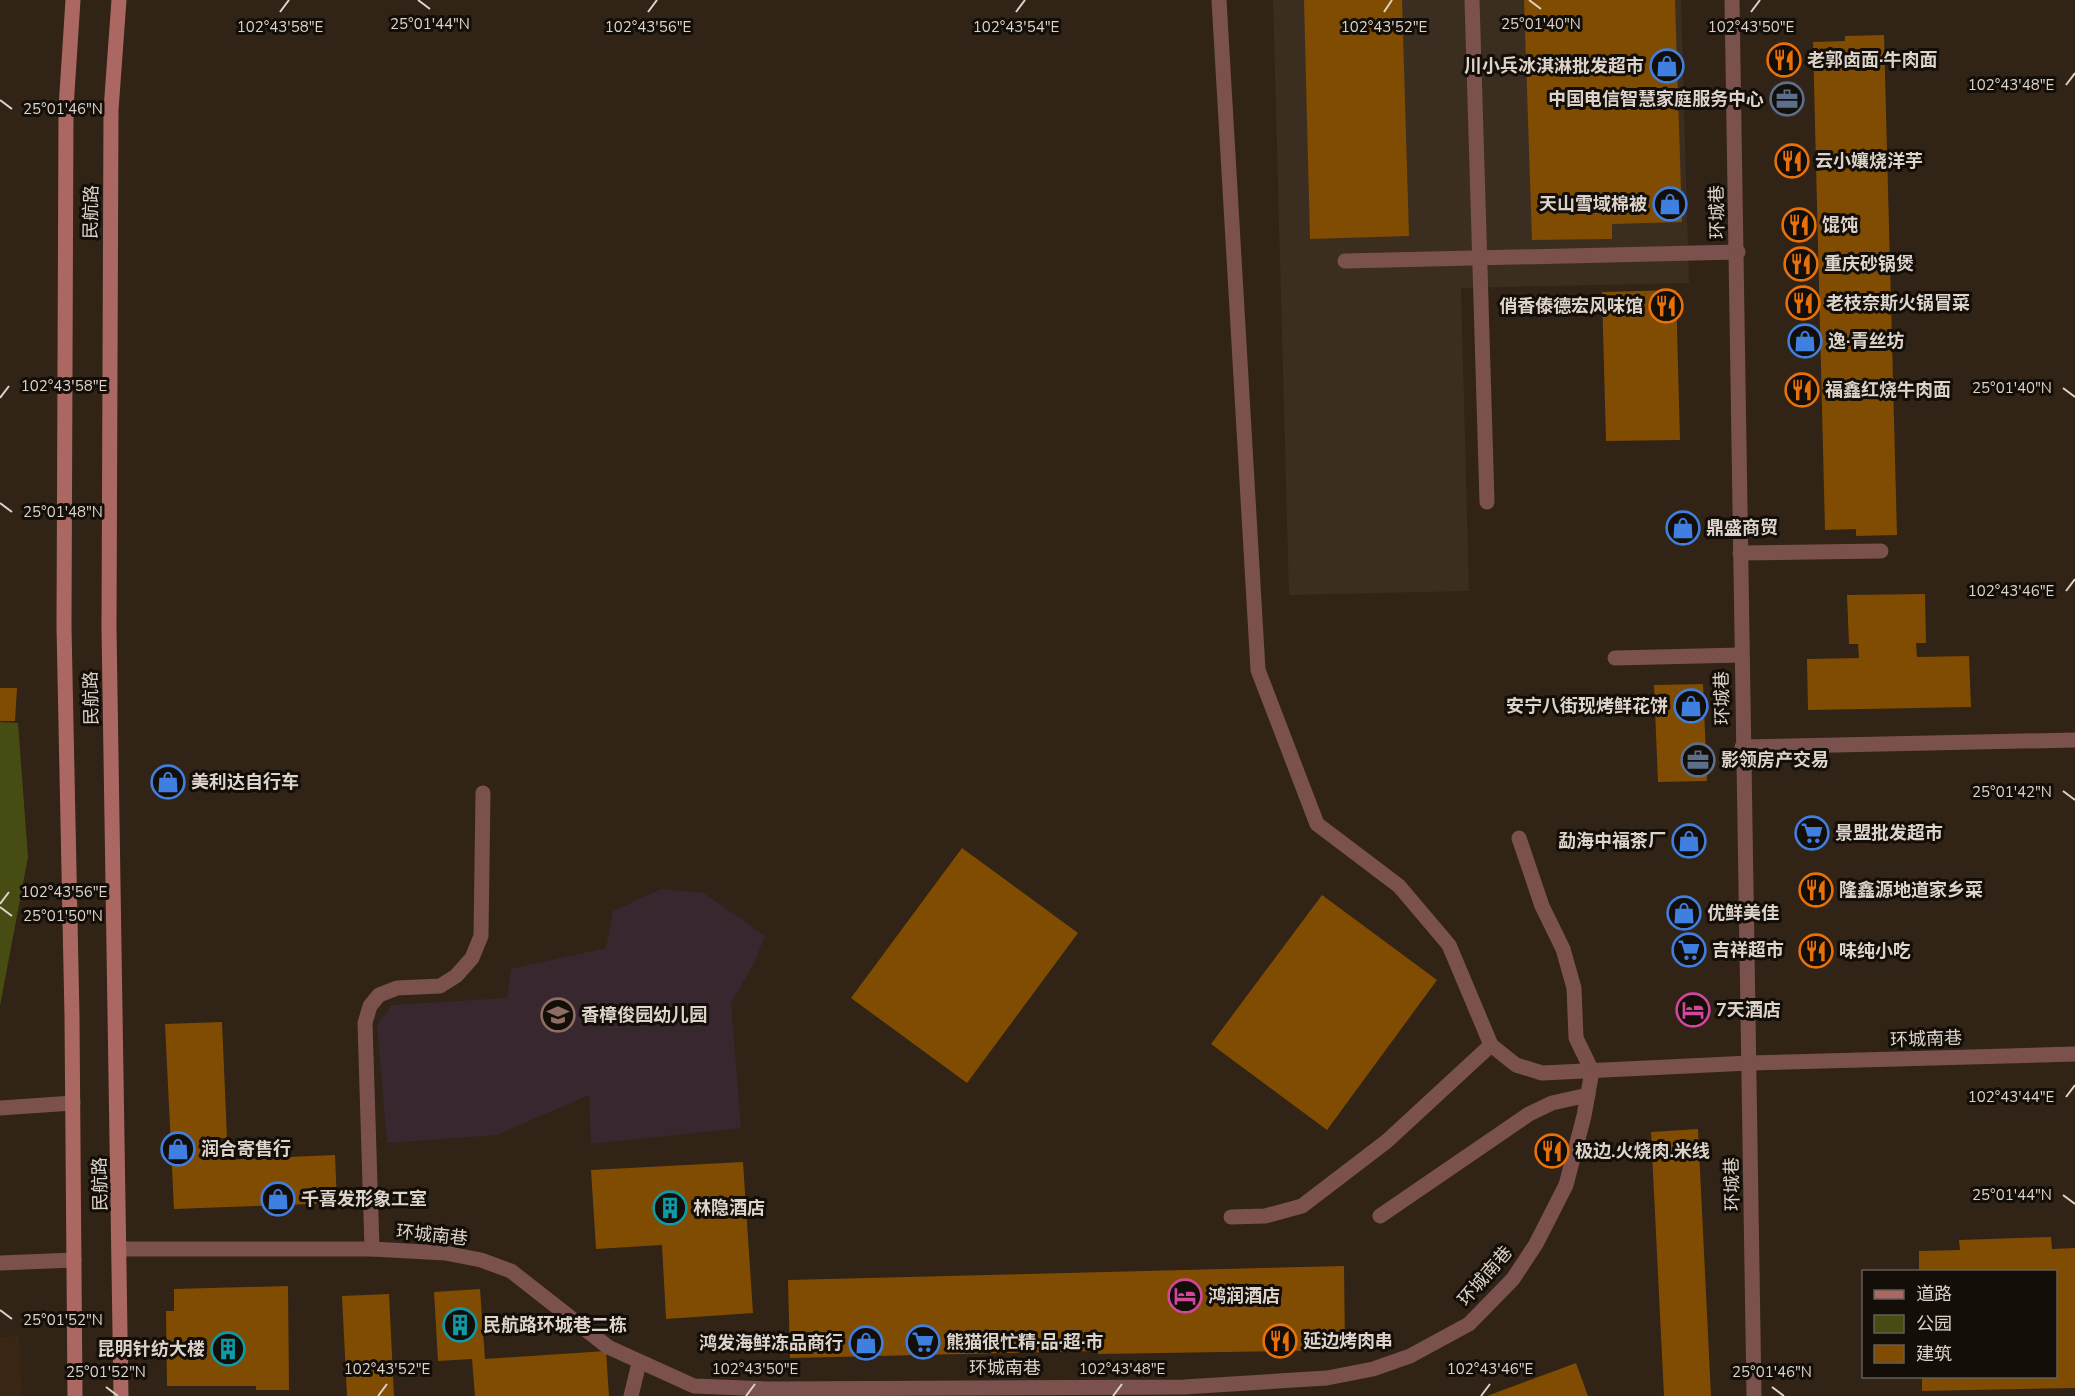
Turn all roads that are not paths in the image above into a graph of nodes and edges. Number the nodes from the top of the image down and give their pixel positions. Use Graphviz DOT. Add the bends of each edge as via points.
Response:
graph roads {
  1 [pos="73,0"];
  2 [pos="119,0"];
  3 [pos="1219,0"];
  4 [pos="1472,0"];
  5 [pos="1732,0"];
  6 [pos="1738,252"];
  7 [pos="1480,257"];
  8 [pos="1345,261"];
  9 [pos="1487,502"];
  10 [pos="1881,551"];
  11 [pos="1740,553"];
  12 [pos="1741,655"];
  13 [pos="1615,658"];
  14 [pos="2075,740"];
  15 [pos="1742,747"];
  16 [pos="483,793"];
  17 [pos="1519,838"];
  18 [pos="1491,1045"];
  19 [pos="2075,1054"];
  20 [pos="1750,1063"];
  21 [pos="1592,1071"];
  22 [pos="1588,1095"];
  23 [pos="73,1103"];
  24 [pos="0,1108"];
  25 [pos="1231,1216"];
  26 [pos="1380,1216"];
  27 [pos="120,1249"];
  28 [pos="372,1249"];
  29 [pos="74,1260"];
  30 [pos="0,1263"];
  31 [pos="639,1363"];
  32 [pos="949,1392"];
  33 [pos="75,1396"];
  34 [pos="121,1396"];
  35 [pos="631,1396"];
  36 [pos="1754,1396"];
  1 -- 23 [label="main road, 民航路" via="66,108 64,569"];
  2 -- 27 [label="main road, 民航路" via="111,110 109,628"];
  3 -- 18 [label="street" via="1258,670 1317,825 1399,886 1449,945"];
  4 -- 7 [label="street"];
  5 -- 6 [label="street, 环城巷"];
  6 -- 7 [label="street"];
  6 -- 11 [label="street, 环城巷"];
  7 -- 8 [label="street"];
  7 -- 9 [label="street"];
  10 -- 11 [label="street"];
  11 -- 12 [label="street, 环城巷"];
  12 -- 13 [label="street"];
  12 -- 15 [label="street, 环城巷"];
  14 -- 15 [label="street"];
  15 -- 20 [label="street, 环城巷"];
  16 -- 28 [label="street" via="482,936 472,958 456,976 440,986 397,988 379,995 370,1006 365,1023"];
  17 -- 21 [label="street" via="1542,906 1563,949 1575,988 1576,1038"];
  18 -- 21 [label="street" via="1516,1065 1542,1073"];
  18 -- 25 [label="street" via="1387,1141 1302,1206 1265,1216"];
  19 -- 20 [label="street, 环城南巷"];
  20 -- 21 [label="street, 环城南巷"];
  20 -- 36 [label="street, 环城巷"];
  21 -- 22 [label="street, 环城南巷"];
  22 -- 26 [label="street" via="1552,1103 1529,1114"];
  22 -- 32 [label="street, 环城南巷" via="1566,1185 1513,1279 1469,1324 1410,1356 1373,1369 1327,1378 1184,1387"];
  23 -- 24 [label="street"];
  23 -- 29 [label="main road, 民航路"];
  27 -- 28 [label="street, 环城南巷"];
  27 -- 34 [label="main road, 民航路"];
  28 -- 31 [label="street, 环城南巷" via="445,1253 511,1271 608,1347"];
  29 -- 30 [label="street"];
  29 -- 33 [label="main road, 民航路"];
  31 -- 32 [label="street, 环城南巷" via="694,1386"];
  31 -- 35 [label="street"];
}
